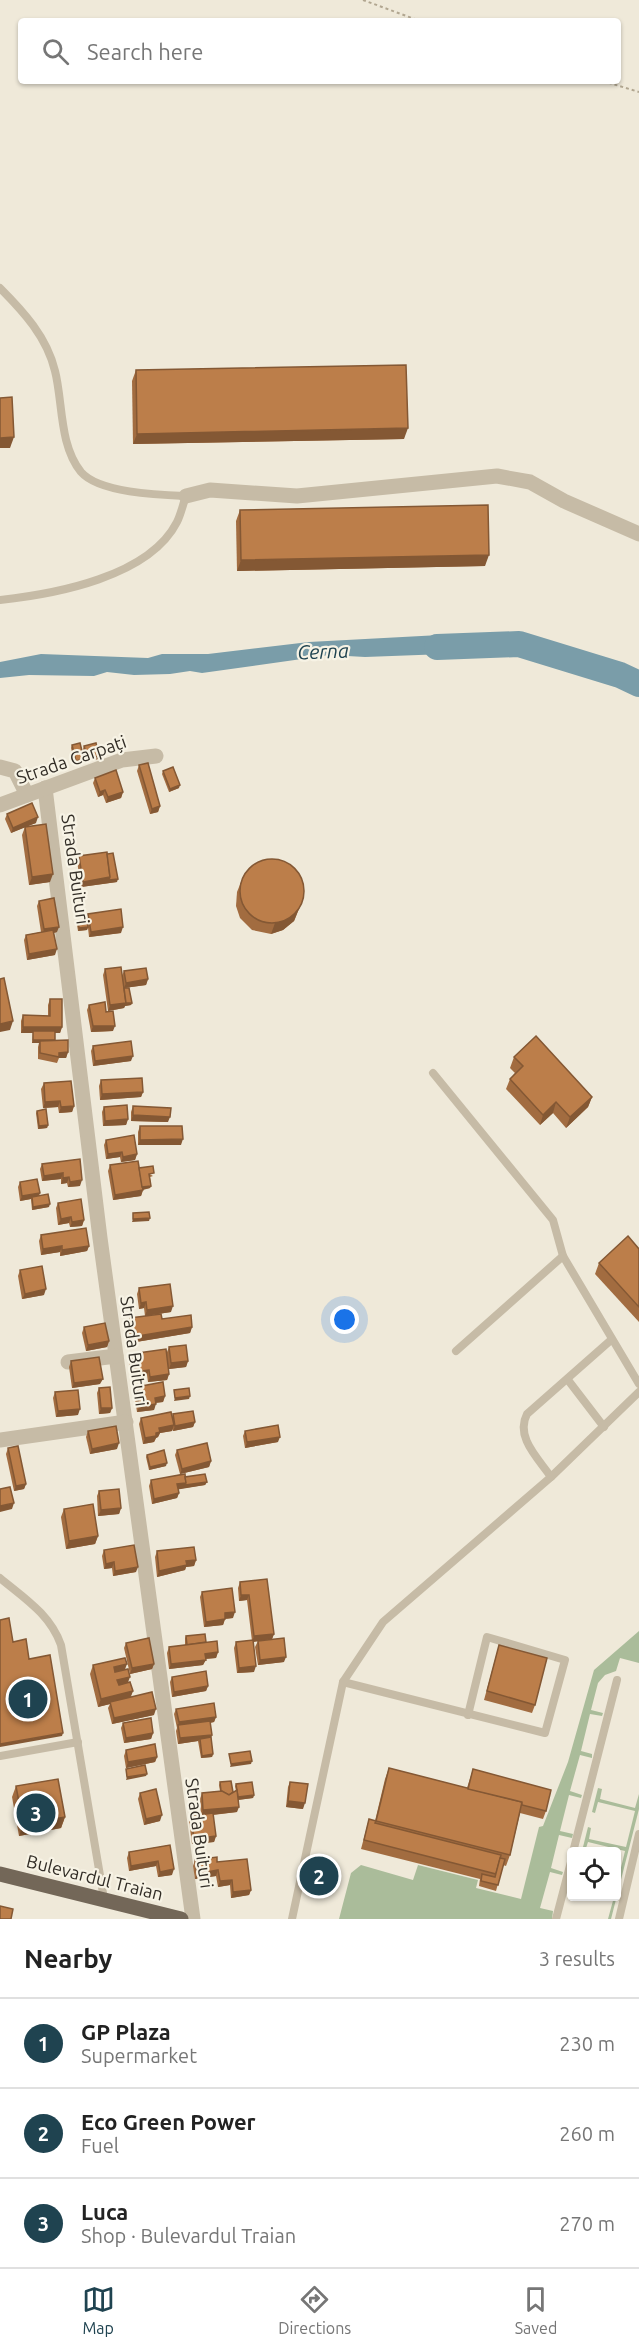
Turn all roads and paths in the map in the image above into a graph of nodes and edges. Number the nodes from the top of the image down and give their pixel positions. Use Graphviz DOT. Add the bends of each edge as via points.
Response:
graph roads {
  1 [pos="363,0"];
  2 [pos="412,18"];
  3 [pos="613,84"];
  4 [pos="639,92"];
  5 [pos="0,288"];
  6 [pos="186,496"];
  7 [pos="639,534"];
  8 [pos="0,600"];
  9 [pos="156,756"];
  10 [pos="0,767"];
  11 [pos="45,788"];
  12 [pos="27,795"];
  13 [pos="0,805"];
  14 [pos="433,1073"];
  15 [pos="563,1256"];
  16 [pos="611,1340"];
  17 [pos="456,1352"];
  18 [pos="116,1356"];
  19 [pos="68,1362"];
  20 [pos="567,1380"];
  21 [pos="639,1384"];
  22 [pos="639,1392"];
  23 [pos="126,1422"];
  24 [pos="604,1427"];
  25 [pos="0,1440"];
  26 [pos="552,1477"];
  27 [pos="0,1578"];
  28 [pos="617,1680"];
  29 [pos="343,1682"];
  30 [pos="468,1715"];
  31 [pos="78,1742"];
  32 [pos="0,1756"];
  33 [pos="639,1834"];
  34 [pos="574,1847"];
  35 [pos="0,1874"];
  36 [pos="567,1877"];
  37 [pos="104,1899"];
  38 [pos="181,1919"];
  39 [pos="193,1919"];
  40 [pos="292,1919"];
  41 [pos="556,1919"];
  42 [pos="619,1919"];
  1 -- 2 [label="path"];
  3 -- 4 [label="path"];
  5 -- 6 [label="lane" via="26,315 48,349 73,458 82,473 99,483 125,490"];
  6 -- 7 [label="street" via="210,490 297,496 497,476 530,482"];
  6 -- 8 [label="lane" via="177,524 150,554 74,589"];
  9 -- 11 [label="street, Strada Carpați" via="122,760"];
  10 -- 12 [label="street" via="15,771"];
  11 -- 12 [label="street, Strada Carpați"];
  11 -- 18 [label="street, Strada Buituri"];
  12 -- 13 [label="street, Strada Carpați"];
  14 -- 15 [label="lane" via="553,1220"];
  15 -- 16 [label="lane"];
  15 -- 17 [label="lane"];
  16 -- 20 [label="lane"];
  16 -- 21 [label="lane"];
  18 -- 19 [label="street"];
  18 -- 23 [label="street, Strada Buituri"];
  20 -- 24 [label="lane"];
  20 -- 26 [label="lane" via="527,1413 523,1422 526,1442"];
  22 -- 24 [label="lane"];
  23 -- 25 [label="street"];
  23 -- 39 [label="street, Strada Buituri"];
  24 -- 26 [label="lane"];
  26 -- 29 [label="lane" via="383,1622"];
  27 -- 31 [label="lane" via="55,1629"];
  28 -- 34 [label="lane"];
  29 -- 30 [label="lane"];
  29 -- 40 [label="lane"];
  30 -- 30 [label="lane" via="545,1733 565,1660 487,1637"];
  31 -- 32 [label="lane"];
  31 -- 37 [label="lane"];
  33 -- 42 [label="lane"];
  35 -- 37 [label="main road, Bulevardul Traian"];
  36 -- 41 [label="lane"];
  37 -- 38 [label="main road, Bulevardul Traian"];
}
